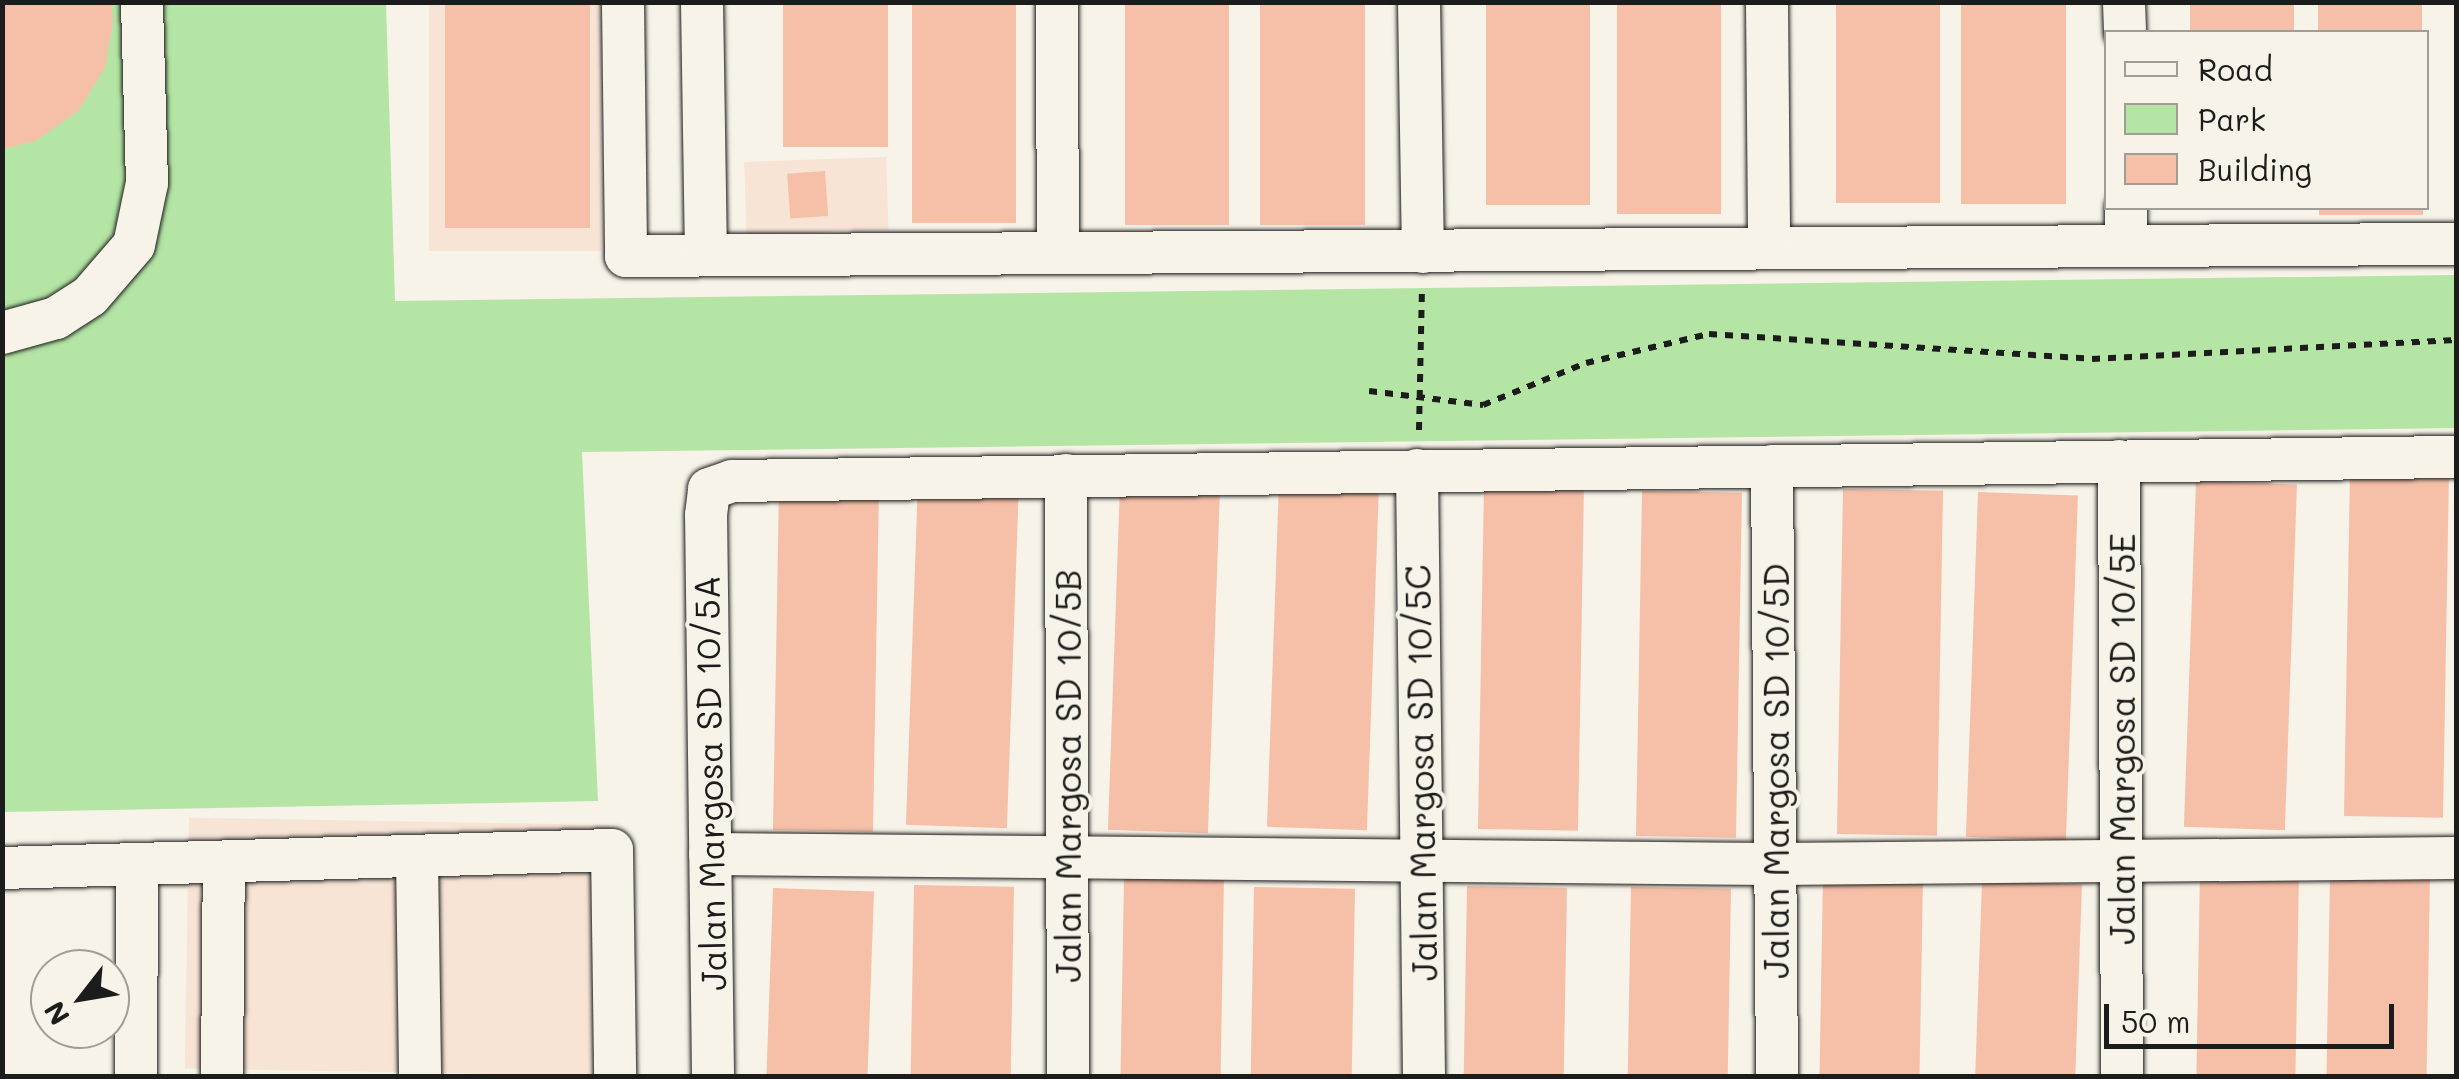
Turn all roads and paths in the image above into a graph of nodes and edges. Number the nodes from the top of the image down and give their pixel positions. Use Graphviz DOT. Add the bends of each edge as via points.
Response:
graph roads {
  1 [pos="142,2"];
  2 [pos="623,2"];
  3 [pos="702,2"];
  4 [pos="1057,2"];
  5 [pos="1419,2"];
  6 [pos="1767,2"];
  7 [pos="2124,2"];
  8 [pos="2125,30"];
  9 [pos="2126,227"];
  10 [pos="2456,244"];
  11 [pos="1769,248"];
  12 [pos="1058,252"];
  13 [pos="1423,252"];
  14 [pos="706,254"];
  15 [pos="1422,305"];
  16 [pos="2,332"];
  17 [pos="2456,340"];
  18 [pos="1369,391"];
  19 [pos="1420,394"];
  20 [pos="1419,425"];
  21 [pos="2456,458"];
  22 [pos="2119,462"];
  23 [pos="1772,466"];
  24 [pos="1416,470"];
  25 [pos="1066,475"];
  26 [pos="710,854"];
  27 [pos="417,857"];
  28 [pos="1067,857"];
  29 [pos="2456,858"];
  30 [pos="1421,860"];
  31 [pos="2121,861"];
  32 [pos="224,864"];
  33 [pos="1775,864"];
  34 [pos="137,866"];
  35 [pos="2,868"];
  36 [pos="136,1076"];
  37 [pos="222,1076"];
  38 [pos="420,1076"];
  39 [pos="615,1076"];
  40 [pos="713,1076"];
  41 [pos="1068,1076"];
  42 [pos="1424,1076"];
  43 [pos="1777,1076"];
  44 [pos="2122,1076"];
  1 -- 16 [label="street" via="147,182 134,244 90,296 56,318"];
  2 -- 14 [label="street" via="626,256"];
  3 -- 14 [label="street"];
  4 -- 12 [label="street"];
  5 -- 13 [label="street"];
  6 -- 11 [label="street"];
  7 -- 8 [label="street"];
  9 -- 10 [label="street"];
  9 -- 11 [label="street"];
  11 -- 13 [label="street"];
  12 -- 13 [label="street"];
  12 -- 14 [label="street"];
  15 -- 19 [label="path"];
  17 -- 19 [label="path" via="2092,359 1710,334 1586,362 1483,405 1445,404"];
  18 -- 19 [label="path"];
  19 -- 20 [label="path"];
  21 -- 22 [label="street"];
  22 -- 23 [label="street"];
  22 -- 31 [label="street, Jalan Margosa SD 10/5E"];
  23 -- 24 [label="street"];
  23 -- 33 [label="street, Jalan Margosa SD 10/5D"];
  24 -- 25 [label="street"];
  24 -- 30 [label="street, Jalan Margosa SD 10/5C"];
  25 -- 26 [label="street, Jalan Margosa SD 10/5A" via="732,481 709,490"];
  25 -- 28 [label="street, Jalan Margosa SD 10/5B"];
  26 -- 28 [label="street"];
  26 -- 40 [label="street, Jalan Margosa SD 10/5A"];
  27 -- 32 [label="street"];
  27 -- 38 [label="street"];
  27 -- 39 [label="street" via="612,850"];
  28 -- 30 [label="street"];
  28 -- 41 [label="street, Jalan Margosa SD 10/5B"];
  29 -- 31 [label="street"];
  30 -- 33 [label="street"];
  30 -- 42 [label="street, Jalan Margosa SD 10/5C"];
  31 -- 33 [label="street"];
  31 -- 44 [label="street, Jalan Margosa SD 10/5E"];
  32 -- 34 [label="street"];
  32 -- 37 [label="street"];
  33 -- 43 [label="street, Jalan Margosa SD 10/5D"];
  34 -- 35 [label="street"];
  34 -- 36 [label="street"];
}
